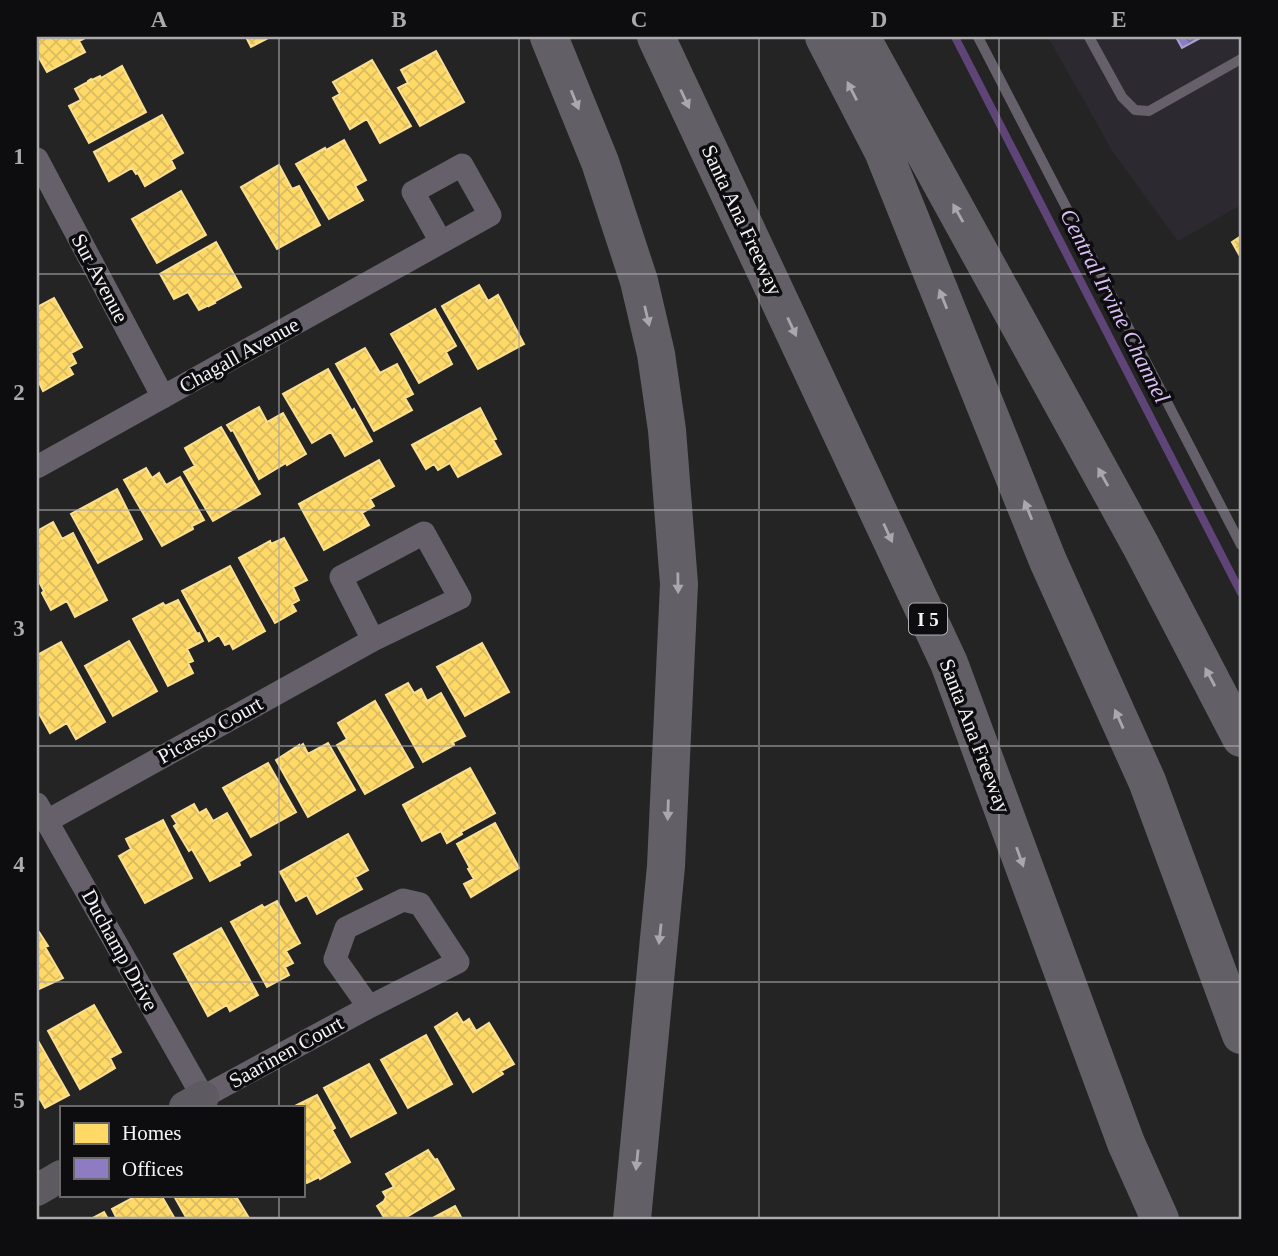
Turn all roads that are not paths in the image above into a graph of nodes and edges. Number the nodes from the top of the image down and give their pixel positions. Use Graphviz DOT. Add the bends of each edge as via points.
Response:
graph roads {
  1 [pos="549,37"];
  2 [pos="656,37"];
  3 [pos="824,37"];
  4 [pos="861,37"];
  5 [pos="978,37"];
  6 [pos="1089,37"];
  7 [pos="1241,59"];
  8 [pos="37,159"];
  9 [pos="441,242"];
  10 [pos="163,397"];
  11 [pos="37,467"];
  12 [pos="1241,545"];
  13 [pos="373,640"];
  14 [pos="1241,738"];
  15 [pos="1147,781"];
  16 [pos="42,812"];
  17 [pos="1241,981"];
  18 [pos="369,1007"];
  19 [pos="1241,1035"];
  20 [pos="194,1102"];
  21 [pos="60,1177"];
  22 [pos="37,1190"];
  23 [pos="632,1219"];
  24 [pos="1160,1219"];
  1 -- 23 [label="highway, one-way" via="600,162 639,281 667,430 679,584 666,866"];
  2 -- 24 [label="highway, Santa Ana Freeway / I 5, one-way" via="949,663 1126,1143"];
  15 -- 3 [label="highway, one-way" via="1048,561 883,151"];
  14 -- 4 [label="highway, one-way"];
  5 -- 12 [label="lane"];
  6 -- 7 [label="lane" via="1122,97 1135,110 1149,111"];
  8 -- 10 [label="street, Sur Avenue"];
  9 -- 10 [label="street, Chagall Avenue"];
  10 -- 11 [label="street, Chagall Avenue"];
  13 -- 13 [label="street, Picasso Court" via="341,577 424,533 460,598"];
  13 -- 16 [label="street, Picasso Court"];
  15 -- 17 [label="highway"];
  15 -- 19 [label="highway"];
  16 -- 20 [label="street, Duchamp Drive"];
  18 -- 18 [label="street, Saarinen Court" via="335,959 346,928 403,900 420,904 458,962"];
  18 -- 20 [label="street, Saarinen Court"];
  21 -- 22 [label="street"];
}
